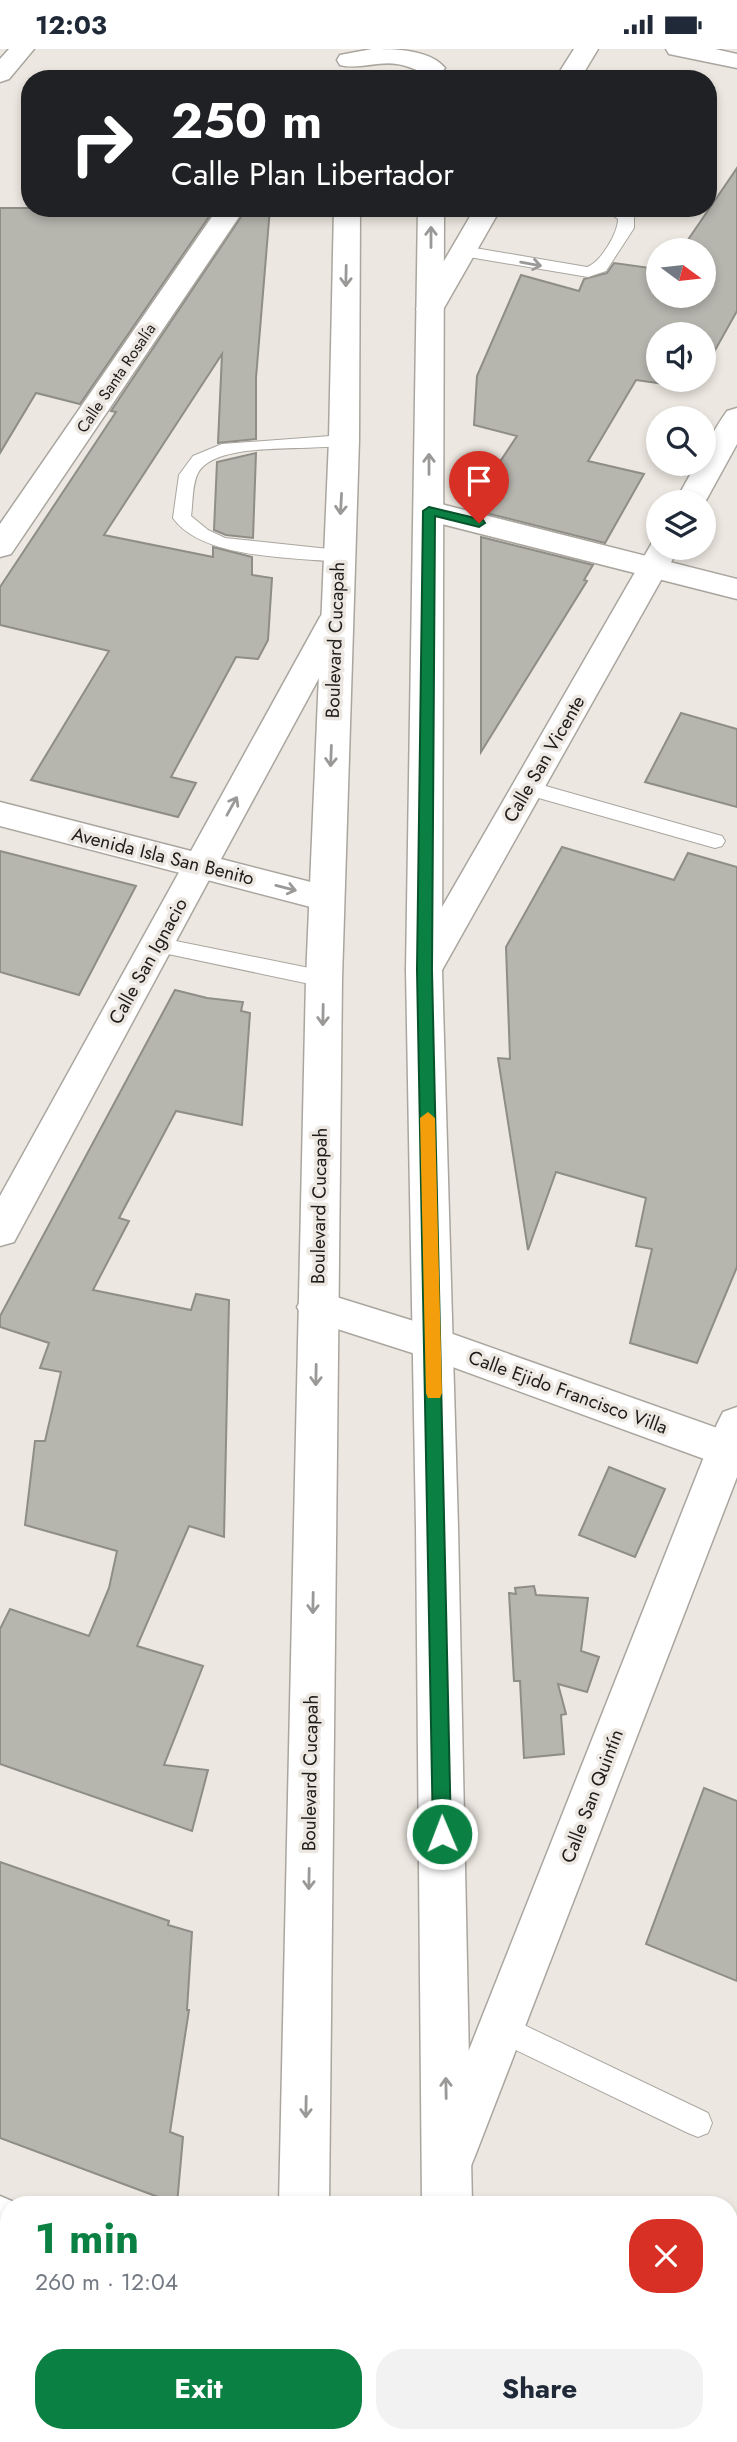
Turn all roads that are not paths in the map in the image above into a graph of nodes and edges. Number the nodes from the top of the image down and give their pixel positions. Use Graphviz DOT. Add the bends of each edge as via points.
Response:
graph roads {
  1 [pos="22,49"];
  2 [pos="586,49"];
  3 [pos="678,49"];
  4 [pos="737,61"];
  5 [pos="350,63"];
  6 [pos="433,65"];
  7 [pos="572,70"];
  8 [pos="0,73"];
  9 [pos="226,217"];
  10 [pos="347,217"];
  11 [pos="431,217"];
  12 [pos="483,217"];
  13 [pos="626,217"];
  14 [pos="463,251"];
  15 [pos="430,309"];
  16 [pos="737,417"];
  17 [pos="344,440"];
  18 [pos="697,490"];
  19 [pos="429,511"];
  20 [pos="0,547"];
  21 [pos="646,554"];
  22 [pos="338,556"];
  23 [pos="657,560"];
  24 [pos="666,560"];
  25 [pos="737,589"];
  26 [pos="336,617"];
  27 [pos="528,788"];
  28 [pos="0,814"];
  29 [pos="715,841"];
  30 [pos="200,865"];
  31 [pos="326,898"];
  32 [pos="156,945"];
  33 [pos="424,970"];
  34 [pos="324,979"];
  35 [pos="0,1231"];
  36 [pos="317,1307"];
  37 [pos="433,1343"];
  38 [pos="733,1442"];
  39 [pos="501,2028"];
  40 [pos="698,2123"];
  41 [pos="447,2187"];
  42 [pos="304,2196"];
  1 -- 8 [label="main road"];
  2 -- 7 [label="main road"];
  3 -- 4 [label="main road"];
  5 -- 6 [label="main road" via="379,54"];
  9 -- 20 [label="main road, Calle Santa Rosalía"];
  10 -- 17 [label="main road, Boulevard Cucapah, one-way"];
  15 -- 11 [label="main road, one-way"];
  12 -- 14 [label="main road"];
  14 -- 13 [label="lane, one-way" via="588,272 600,268 626,228"];
  14 -- 15 [label="main road"];
  19 -- 15 [label="main road, one-way"];
  16 -- 18 [label="main road"];
  17 -- 22 [label="main road, Boulevard Cucapah, one-way"];
  17 -- 22 [label="lane" via="222,449 211,454 199,460 188,475 182,518 221,543"];
  19 -- 21 [label="main road"];
  19 -- 33 [label="main road"];
  22 -- 26 [label="main road, Boulevard Cucapah"];
  23 -- 27 [label="main road, Calle San Vicente"];
  24 -- 25 [label="main road"];
  30 -- 26 [label="main road, Calle San Ignacio, one-way"];
  26 -- 31 [label="main road, Boulevard Cucapah, one-way"];
  27 -- 29 [label="lane"];
  27 -- 33 [label="main road, Calle San Vicente"];
  28 -- 30 [label="main road, Avenida Isla San Benito"];
  30 -- 31 [label="main road, Avenida Isla San Benito, one-way"];
  30 -- 32 [label="main road, Calle San Ignacio"];
  31 -- 34 [label="main road, Boulevard Cucapah"];
  32 -- 34 [label="lane"];
  32 -- 35 [label="main road, Calle San Ignacio"];
  33 -- 37 [label="main road"];
  34 -- 36 [label="main road, Boulevard Cucapah, one-way"];
  36 -- 37 [label="main road, Calle Ejido Francisco Villa"];
  36 -- 42 [label="main road, Boulevard Cucapah, one-way"];
  37 -- 38 [label="main road, Calle Ejido Francisco Villa"];
  41 -- 37 [label="main road, one-way"];
  38 -- 39 [label="main road, Calle San Quintín"];
  39 -- 40 [label="lane"];
  39 -- 41 [label="main road, Calle San Quintín"];
}
